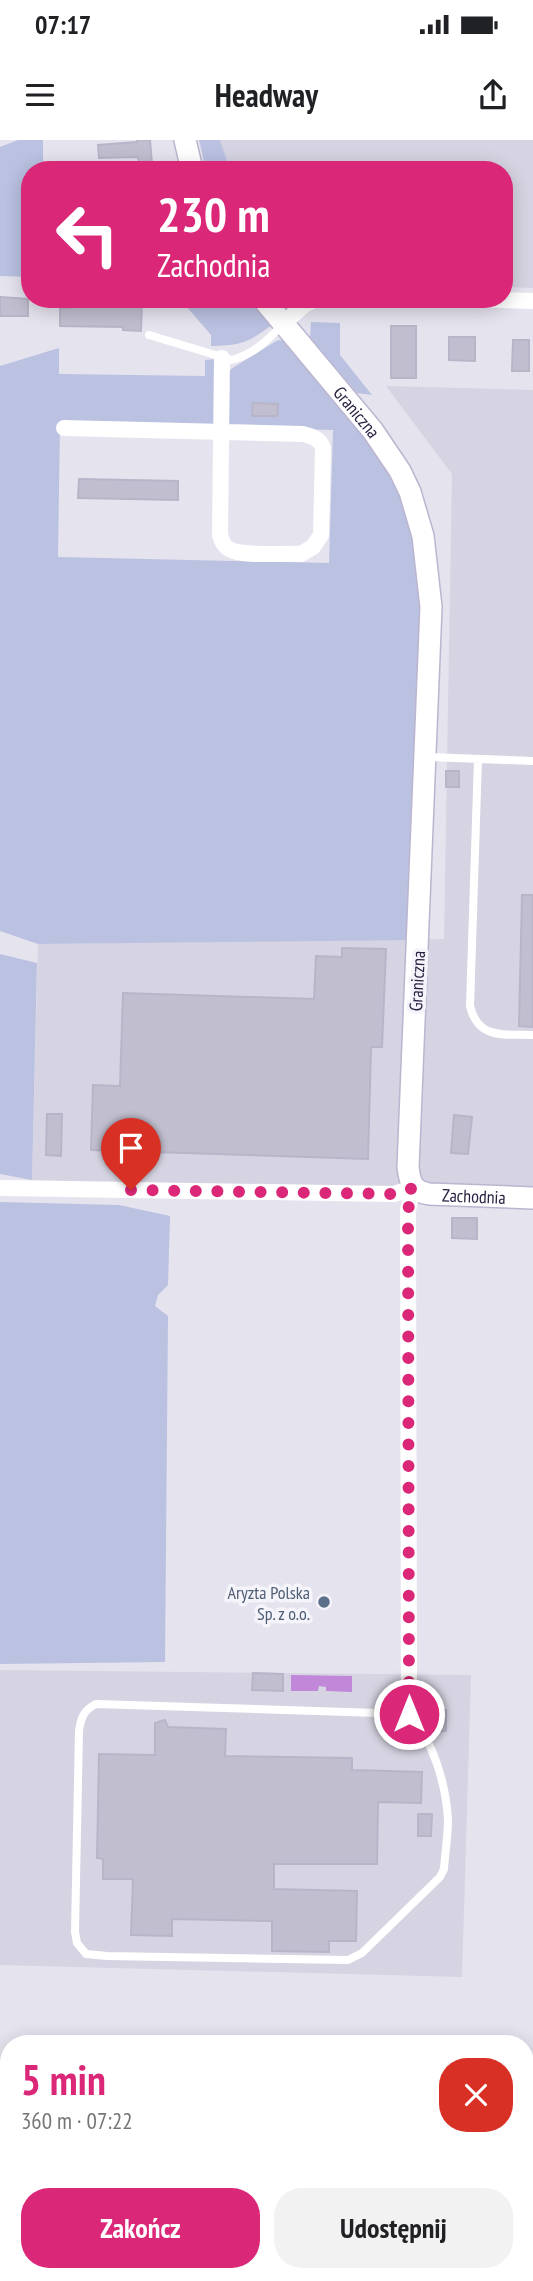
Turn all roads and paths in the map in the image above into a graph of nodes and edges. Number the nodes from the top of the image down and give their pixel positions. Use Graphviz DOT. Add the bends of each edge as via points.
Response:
graph roads {
  1 [pos="185,140"];
  2 [pos="190,161"];
  3 [pos="513,300"];
  4 [pos="533,301"];
  5 [pos="270,308"];
  6 [pos="301,308"];
  7 [pos="283,324"];
  8 [pos="149,335"];
  9 [pos="222,358"];
  10 [pos="64,428"];
  11 [pos="221,432"];
  12 [pos="426,757"];
  13 [pos="478,759"];
  14 [pos="533,761"];
  15 [pos="533,1035"];
  16 [pos="0,1188"];
  17 [pos="413,1188"];
  18 [pos="533,1198"];
  19 [pos="409,1714"];
  1 -- 2 [label="street"];
  3 -- 4 [label="street"];
  5 -- 7 [label="street, Graniczna"];
  6 -- 7 [label="street"];
  7 -- 9 [label="lane" via="246,356"];
  7 -- 12 [label="street, Graniczna" via="387,451 417,514 428,560 430,595"];
  8 -- 9 [label="lane"];
  9 -- 11 [label="street"];
  10 -- 11 [label="street"];
  11 -- 11 [label="street" via="303,434 322,444 321,535 308,551 238,552 222,542"];
  12 -- 13 [label="lane"];
  12 -- 17 [label="street, Graniczna" via="408,1167"];
  13 -- 14 [label="lane"];
  13 -- 15 [label="lane" via="470,1006 483,1029"];
  16 -- 17 [label="street, Zachodnia" via="394,1194"];
  17 -- 18 [label="street, Zachodnia" via="429,1195"];
  17 -- 19 [label="street, Graniczna" via="408,1210"];
  19 -- 19 [label="lane" via="428,1740 441,1781 448,1822 444,1869 355,1958 107,1956 80,1949 75,1932 79,1731 80,1718 88,1708 96,1704"];
}
